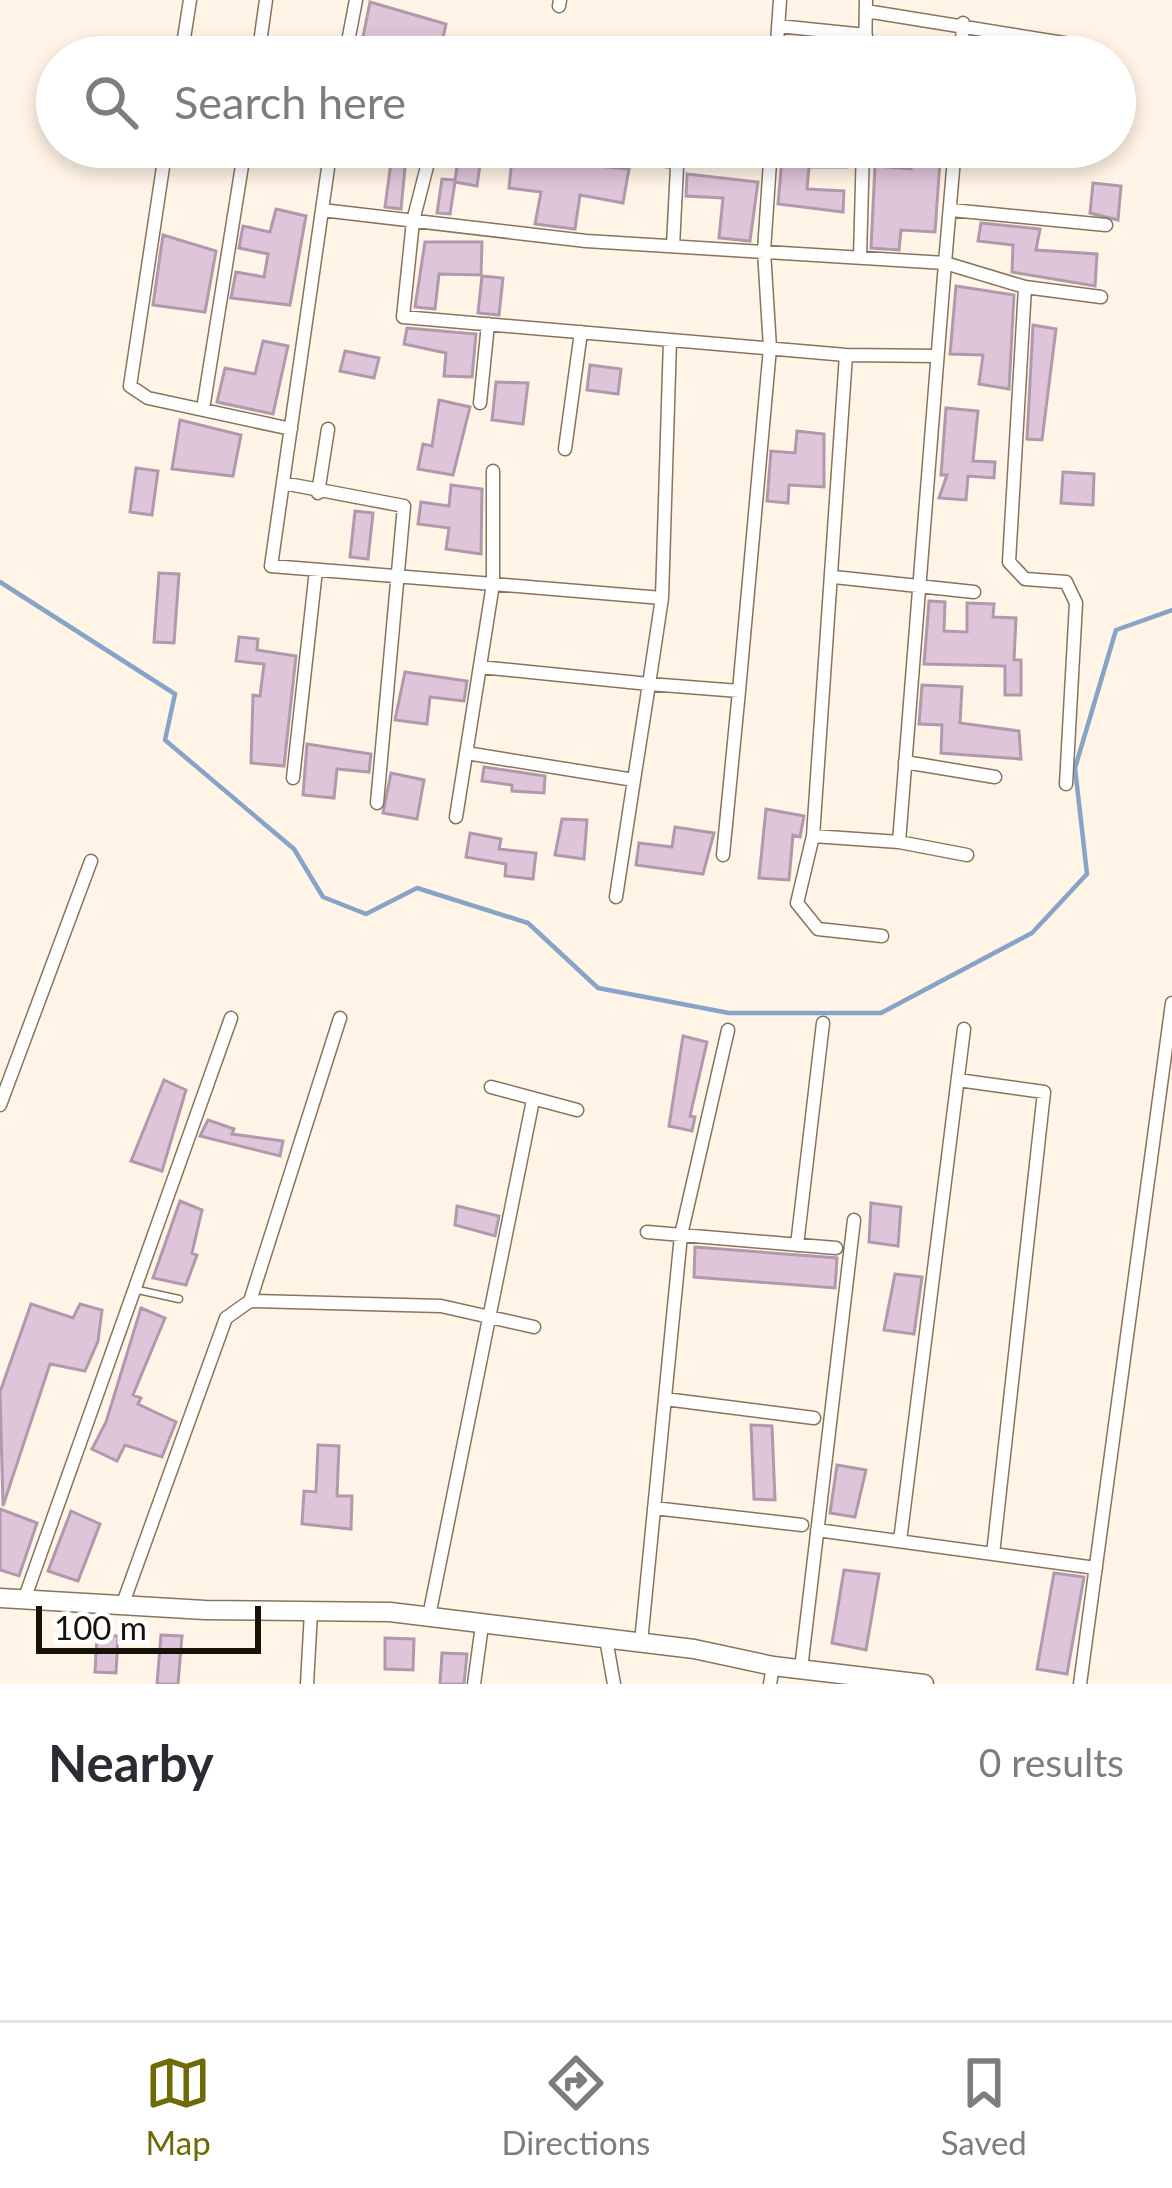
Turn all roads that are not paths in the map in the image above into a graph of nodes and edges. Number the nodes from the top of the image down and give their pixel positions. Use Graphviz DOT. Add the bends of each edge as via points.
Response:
graph roads {
  1 [pos="190,0"];
  2 [pos="266,0"];
  3 [pos="356,0"];
  4 [pos="780,0"];
  5 [pos="866,6"];
  6 [pos="963,23"];
  7 [pos="778,26"];
  8 [pos="866,35"];
  9 [pos="184,36"];
  10 [pos="261,36"];
  11 [pos="349,36"];
  12 [pos="777,36"];
  13 [pos="962,36"];
  14 [pos="1030,36"];
  15 [pos="163,168"];
  16 [pos="242,168"];
  17 [pos="328,168"];
  18 [pos="427,168"];
  19 [pos="677,168"];
  20 [pos="770,168"];
  21 [pos="862,168"];
  22 [pos="953,168"];
  23 [pos="950,210"];
  24 [pos="322,211"];
  25 [pos="413,221"];
  26 [pos="1106,225"];
  27 [pos="674,247"];
  28 [pos="764,251"];
  29 [pos="860,258"];
  30 [pos="945,263"];
  31 [pos="1025,287"];
  32 [pos="1101,296"];
  33 [pos="488,324"];
  34 [pos="581,332"];
  35 [pos="670,340"];
  36 [pos="770,348"];
  37 [pos="846,355"];
  38 [pos="938,356"];
  39 [pos="480,403"];
  40 [pos="202,409"];
  41 [pos="291,429"];
  42 [pos="328,429"];
  43 [pos="565,449"];
  44 [pos="494,471"];
  45 [pos="283,483"];
  46 [pos="318,493"];
  47 [pos="316,570"];
  48 [pos="399,575"];
  49 [pos="834,577"];
  50 [pos="493,584"];
  51 [pos="920,587"];
  52 [pos="974,592"];
  53 [pos="662,598"];
  54 [pos="480,668"];
  55 [pos="649,684"];
  56 [pos="739,691"];
  57 [pos="466,753"];
  58 [pos="905,761"];
  59 [pos="994,777"];
  60 [pos="293,778"];
  61 [pos="634,780"];
  62 [pos="1066,784"];
  63 [pos="377,803"];
  64 [pos="456,817"];
  65 [pos="813,836"];
  66 [pos="899,842"];
  67 [pos="723,855"];
  68 [pos="967,855"];
  69 [pos="91,861"];
  70 [pos="616,897"];
  71 [pos="882,936"];
  72 [pos="1172,1004"];
  73 [pos="230,1018"];
  74 [pos="340,1018"];
  75 [pos="823,1023"];
  76 [pos="964,1029"];
  77 [pos="728,1030"];
  78 [pos="958,1080"];
  79 [pos="490,1087"];
  80 [pos="532,1100"];
  81 [pos="0,1105"];
  82 [pos="577,1110"];
  83 [pos="854,1220"];
  84 [pos="647,1232"];
  85 [pos="681,1234"];
  86 [pos="797,1245"];
  87 [pos="836,1248"];
  88 [pos="134,1289"];
  89 [pos="179,1299"];
  90 [pos="250,1301"];
  91 [pos="489,1317"];
  92 [pos="534,1327"];
  93 [pos="665,1399"];
  94 [pos="814,1418"];
  95 [pos="654,1508"];
  96 [pos="802,1525"];
  97 [pos="817,1530"];
  98 [pos="900,1541"];
  99 [pos="993,1554"];
  100 [pos="1096,1568"];
  101 [pos="0,1598"];
  102 [pos="24,1600"];
  103 [pos="122,1606"];
  104 [pos="310,1612"];
  105 [pos="429,1616"];
  106 [pos="482,1625"];
  107 [pos="606,1639"];
  108 [pos="641,1642"];
  109 [pos="800,1669"];
  110 [pos="772,1675"];
  111 [pos="862,1679"];
  112 [pos="307,1684"];
  113 [pos="474,1684"];
  114 [pos="614,1684"];
  115 [pos="924,1684"];
  116 [pos="1080,1684"];
  1 -- 9 [label="street"];
  2 -- 10 [label="street"];
  3 -- 11 [label="street"];
  4 -- 7 [label="street"];
  5 -- 6 [label="street"];
  5 -- 8 [label="street"];
  6 -- 13 [label="street"];
  6 -- 14 [label="street"];
  7 -- 8 [label="street"];
  7 -- 12 [label="street"];
  15 -- 40 [label="street" via="130,386"];
  16 -- 40 [label="street"];
  17 -- 24 [label="street"];
  18 -- 25 [label="street"];
  19 -- 27 [label="street"];
  20 -- 28 [label="street"];
  21 -- 29 [label="street"];
  22 -- 23 [label="street"];
  23 -- 26 [label="street"];
  23 -- 30 [label="street"];
  24 -- 25 [label="street"];
  24 -- 41 [label="street"];
  25 -- 27 [label="street"];
  25 -- 33 [label="street" via="403,317"];
  27 -- 28 [label="street"];
  28 -- 29 [label="street"];
  28 -- 36 [label="street"];
  29 -- 30 [label="street"];
  30 -- 31 [label="street"];
  30 -- 38 [label="street"];
  31 -- 32 [label="street"];
  31 -- 62 [label="street" via="1009,562 1025,579 1066,582 1076,603"];
  33 -- 34 [label="street"];
  33 -- 39 [label="street"];
  34 -- 35 [label="street"];
  34 -- 43 [label="street"];
  35 -- 36 [label="street"];
  35 -- 53 [label="street"];
  36 -- 37 [label="street"];
  36 -- 56 [label="street"];
  37 -- 38 [label="street"];
  37 -- 49 [label="street"];
  38 -- 51 [label="street"];
  40 -- 41 [label="street"];
  41 -- 45 [label="street"];
  42 -- 46 [label="street"];
  44 -- 50 [label="street"];
  45 -- 46 [label="street"];
  45 -- 47 [label="street" via="271,566"];
  46 -- 48 [label="street" via="404,506"];
  47 -- 48 [label="street"];
  47 -- 60 [label="street"];
  48 -- 50 [label="street"];
  48 -- 63 [label="street"];
  49 -- 51 [label="street"];
  49 -- 65 [label="street"];
  50 -- 53 [label="street"];
  50 -- 54 [label="street"];
  51 -- 52 [label="street"];
  51 -- 58 [label="street"];
  53 -- 55 [label="street"];
  54 -- 55 [label="street"];
  54 -- 57 [label="street"];
  55 -- 56 [label="street"];
  55 -- 61 [label="street"];
  56 -- 67 [label="street"];
  57 -- 61 [label="street"];
  57 -- 64 [label="street"];
  58 -- 59 [label="street"];
  58 -- 66 [label="street"];
  61 -- 70 [label="street"];
  65 -- 66 [label="street"];
  65 -- 71 [label="street" via="797,903 818,929"];
  66 -- 68 [label="street"];
  69 -- 81 [label="street"];
  72 -- 100 [label="street"];
  73 -- 88 [label="street"];
  74 -- 90 [label="street"];
  75 -- 86 [label="street"];
  76 -- 78 [label="street"];
  77 -- 85 [label="street"];
  78 -- 98 [label="street"];
  78 -- 99 [label="street" via="1044,1092"];
  79 -- 80 [label="street"];
  80 -- 82 [label="street"];
  80 -- 91 [label="street"];
  83 -- 97 [label="street"];
  84 -- 85 [label="street"];
  85 -- 86 [label="street"];
  85 -- 93 [label="street"];
  86 -- 87 [label="street"];
  88 -- 89 [label="lane"];
  88 -- 102 [label="street"];
  90 -- 91 [label="street" via="441,1306"];
  90 -- 103 [label="street" via="226,1318"];
  91 -- 92 [label="street"];
  91 -- 105 [label="street"];
  93 -- 94 [label="street"];
  93 -- 95 [label="street"];
  95 -- 96 [label="street"];
  95 -- 108 [label="street"];
  97 -- 98 [label="street"];
  97 -- 109 [label="street"];
  98 -- 99 [label="street"];
  99 -- 100 [label="street"];
  100 -- 116 [label="street"];
  101 -- 102 [label="street"];
  102 -- 103 [label="street"];
  103 -- 104 [label="street"];
  104 -- 105 [label="street"];
  104 -- 112 [label="street"];
  105 -- 106 [label="street"];
  106 -- 107 [label="street"];
  106 -- 113 [label="street"];
  107 -- 108 [label="street"];
  107 -- 114 [label="street"];
  108 -- 110 [label="street"];
  109 -- 110 [label="street"];
  109 -- 111 [label="street"];
  111 -- 115 [label="street"];
}
